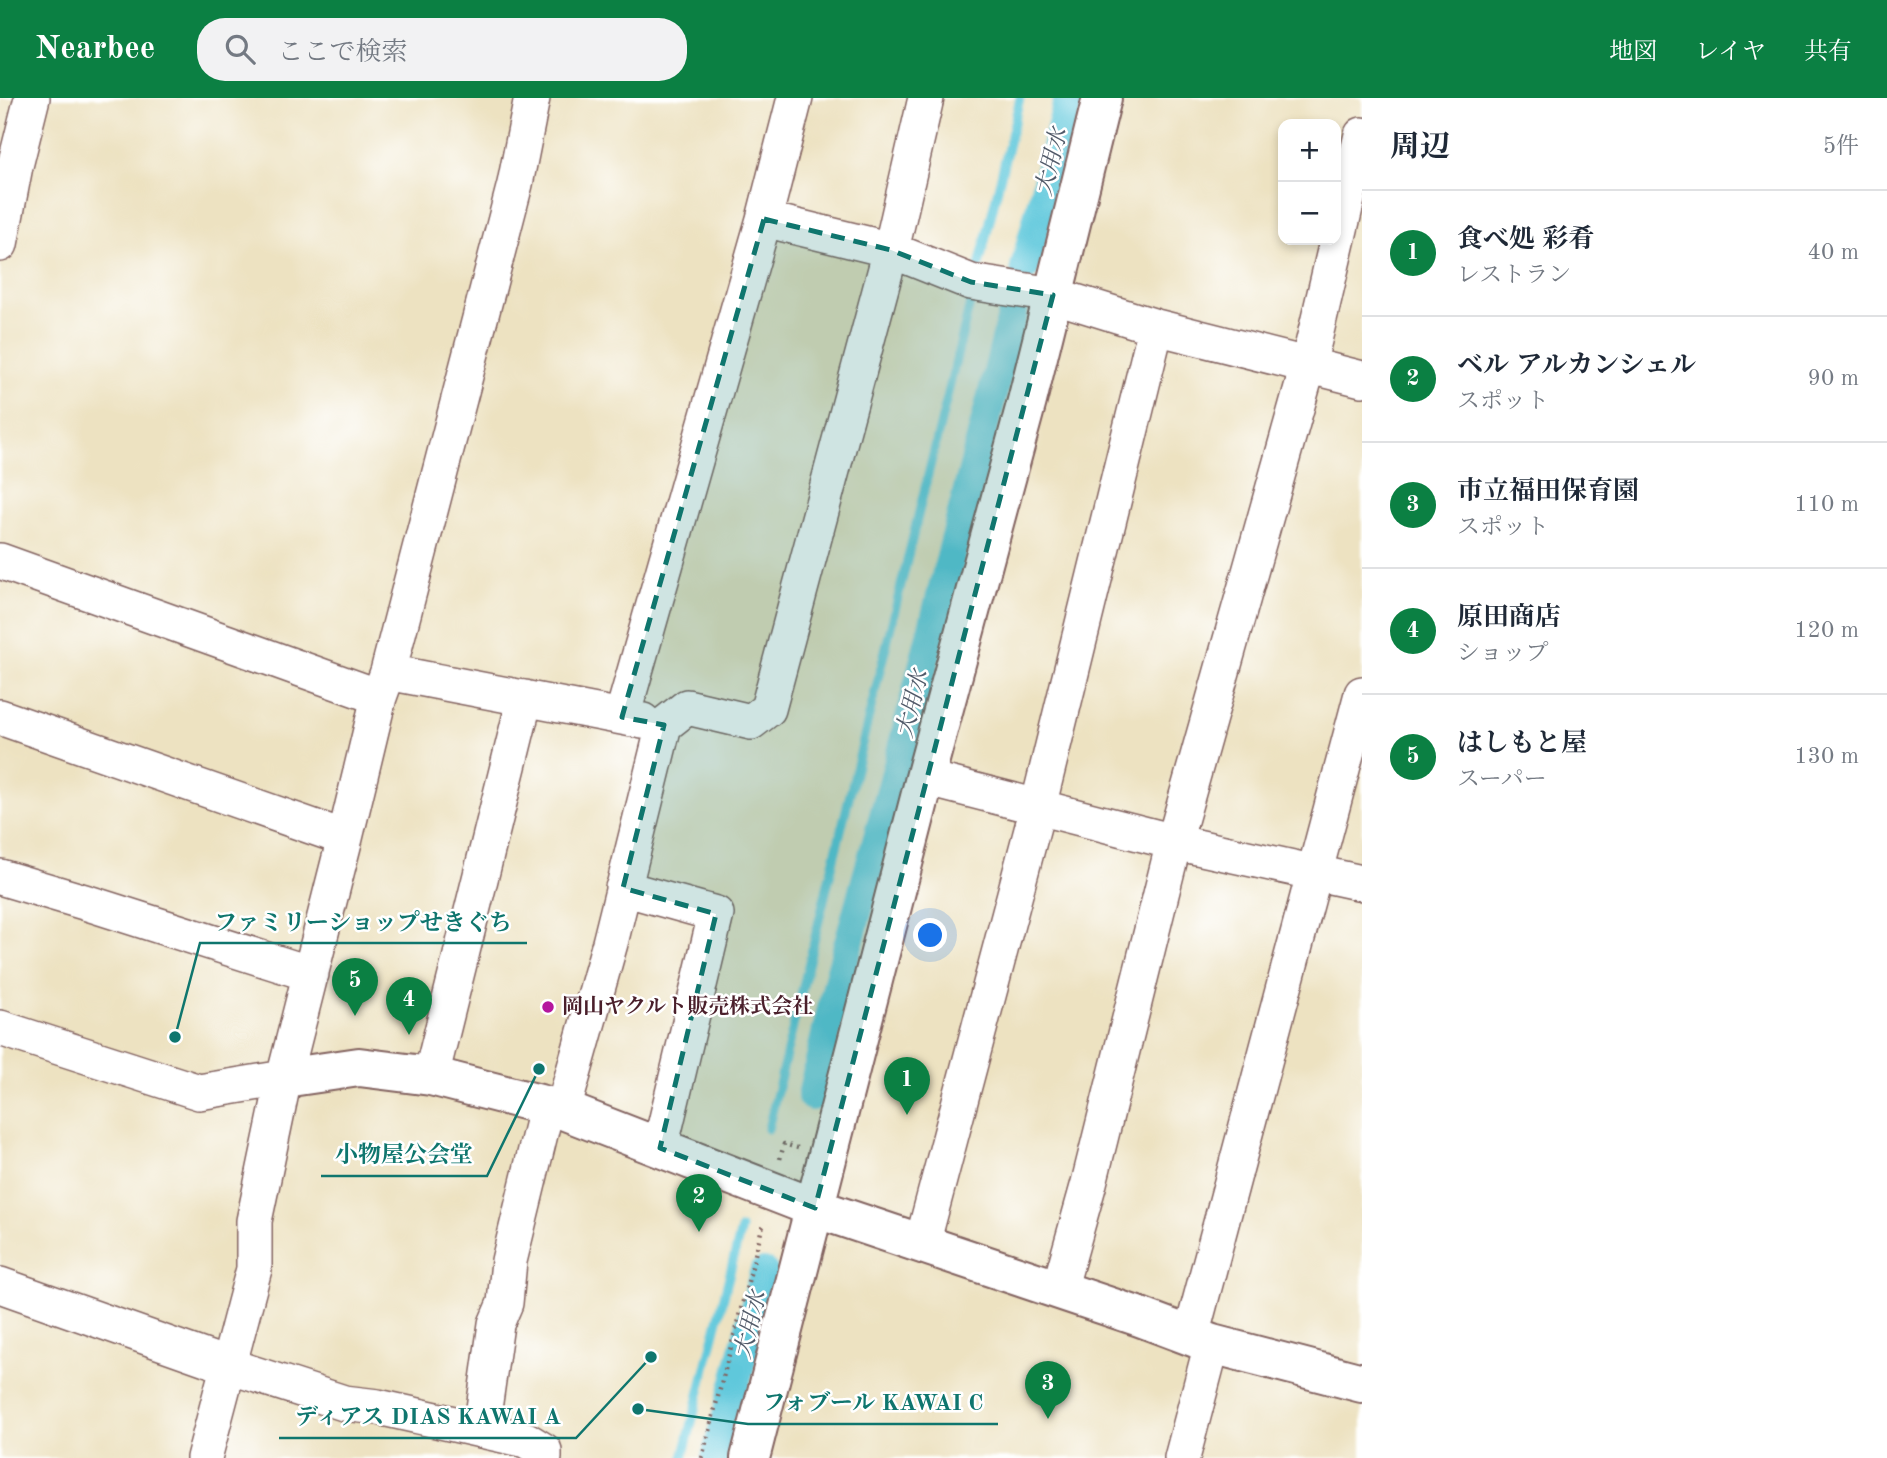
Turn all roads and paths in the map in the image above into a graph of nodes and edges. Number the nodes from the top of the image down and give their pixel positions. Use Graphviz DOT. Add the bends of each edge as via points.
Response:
graph roads {
  1 [pos="32,98"];
  2 [pos="532,98"];
  3 [pos="795,98"];
  4 [pos="926,98"];
  5 [pos="1102,98"];
  6 [pos="1362,135"];
  7 [pos="8,164"];
  8 [pos="764,219"];
  9 [pos="0,244"];
  10 [pos="891,250"];
  11 [pos="1053,295"];
  12 [pos="1156,327"];
  13 [pos="1308,366"];
  14 [pos="1362,379"];
  15 [pos="0,561"];
  16 [pos="384,684"];
  17 [pos="1362,694"];
  18 [pos="525,698"];
  19 [pos="0,717"];
  20 [pos="622,717"];
  21 [pos="664,725"];
  22 [pos="925,778"];
  23 [pos="1038,807"];
  24 [pos="345,838"];
  25 [pos="1174,842"];
  26 [pos="1314,873"];
  27 [pos="0,877"];
  28 [pos="1362,883"];
  29 [pos="624,888"];
  30 [pos="311,974"];
  31 [pos="0,1028"];
  32 [pos="432,1076"];
  33 [pos="284,1078"];
  34 [pos="555,1108"];
  35 [pos="660,1148"];
  36 [pos="815,1208"];
  37 [pos="768,1220"];
  38 [pos="922,1244"];
  39 [pos="0,1285"];
  40 [pos="1059,1290"];
  41 [pos="1202,1340"];
  42 [pos="229,1366"];
  43 [pos="1362,1383"];
  44 [pos="481,1430"];
  45 [pos="204,1458"];
  46 [pos="544,1458"];
  47 [pos="702,1458"];
  48 [pos="750,1458"];
  49 [pos="1182,1458"];
  1 -- 7 [label="street"];
  2 -- 16 [label="street" via="514,184"];
  3 -- 8 [label="street"];
  4 -- 10 [label="street"];
  5 -- 11 [label="street"];
  6 -- 13 [label="street"];
  7 -- 9 [label="street"];
  8 -- 10 [label="street"];
  8 -- 20 [label="street"];
  10 -- 11 [label="street" via="971,282"];
  10 -- 21 [label="street" via="768,709 751,722 687,707"];
  11 -- 12 [label="street"];
  11 -- 22 [label="street"];
  12 -- 13 [label="street"];
  12 -- 23 [label="street"];
  13 -- 14 [label="street"];
  13 -- 25 [label="street"];
  15 -- 16 [label="street"];
  16 -- 18 [label="street"];
  16 -- 24 [label="street"];
  17 -- 26 [label="street"];
  18 -- 20 [label="street"];
  18 -- 32 [label="street"];
  19 -- 24 [label="street"];
  20 -- 21 [label="street"];
  21 -- 29 [label="street"];
  22 -- 23 [label="street"];
  22 -- 36 [label="street"];
  23 -- 25 [label="street"];
  23 -- 38 [label="street"];
  24 -- 30 [label="street"];
  25 -- 26 [label="street"];
  25 -- 40 [label="street"];
  26 -- 28 [label="street"];
  26 -- 41 [label="street"];
  27 -- 30 [label="street"];
  29 -- 34 [label="street"];
  29 -- 35 [label="street" via="716,914"];
  30 -- 33 [label="street"];
  31 -- 33 [label="street" via="199,1092"];
  32 -- 33 [label="street" via="359,1067"];
  32 -- 34 [label="street"];
  33 -- 42 [label="street" via="254,1221 254,1269"];
  34 -- 35 [label="street"];
  34 -- 44 [label="street" via="509,1261"];
  35 -- 36 [label="street"];
  36 -- 38 [label="street"];
  36 -- 48 [label="street"];
  37 -- 47 [label="path" via="762,1228"];
  38 -- 40 [label="street"];
  39 -- 42 [label="street"];
  40 -- 41 [label="street"];
  41 -- 43 [label="street"];
  41 -- 49 [label="street"];
  42 -- 44 [label="street" via="344,1403 378,1406"];
  42 -- 45 [label="street"];
  44 -- 46 [label="street" via="526,1440 544,1451"];
}
